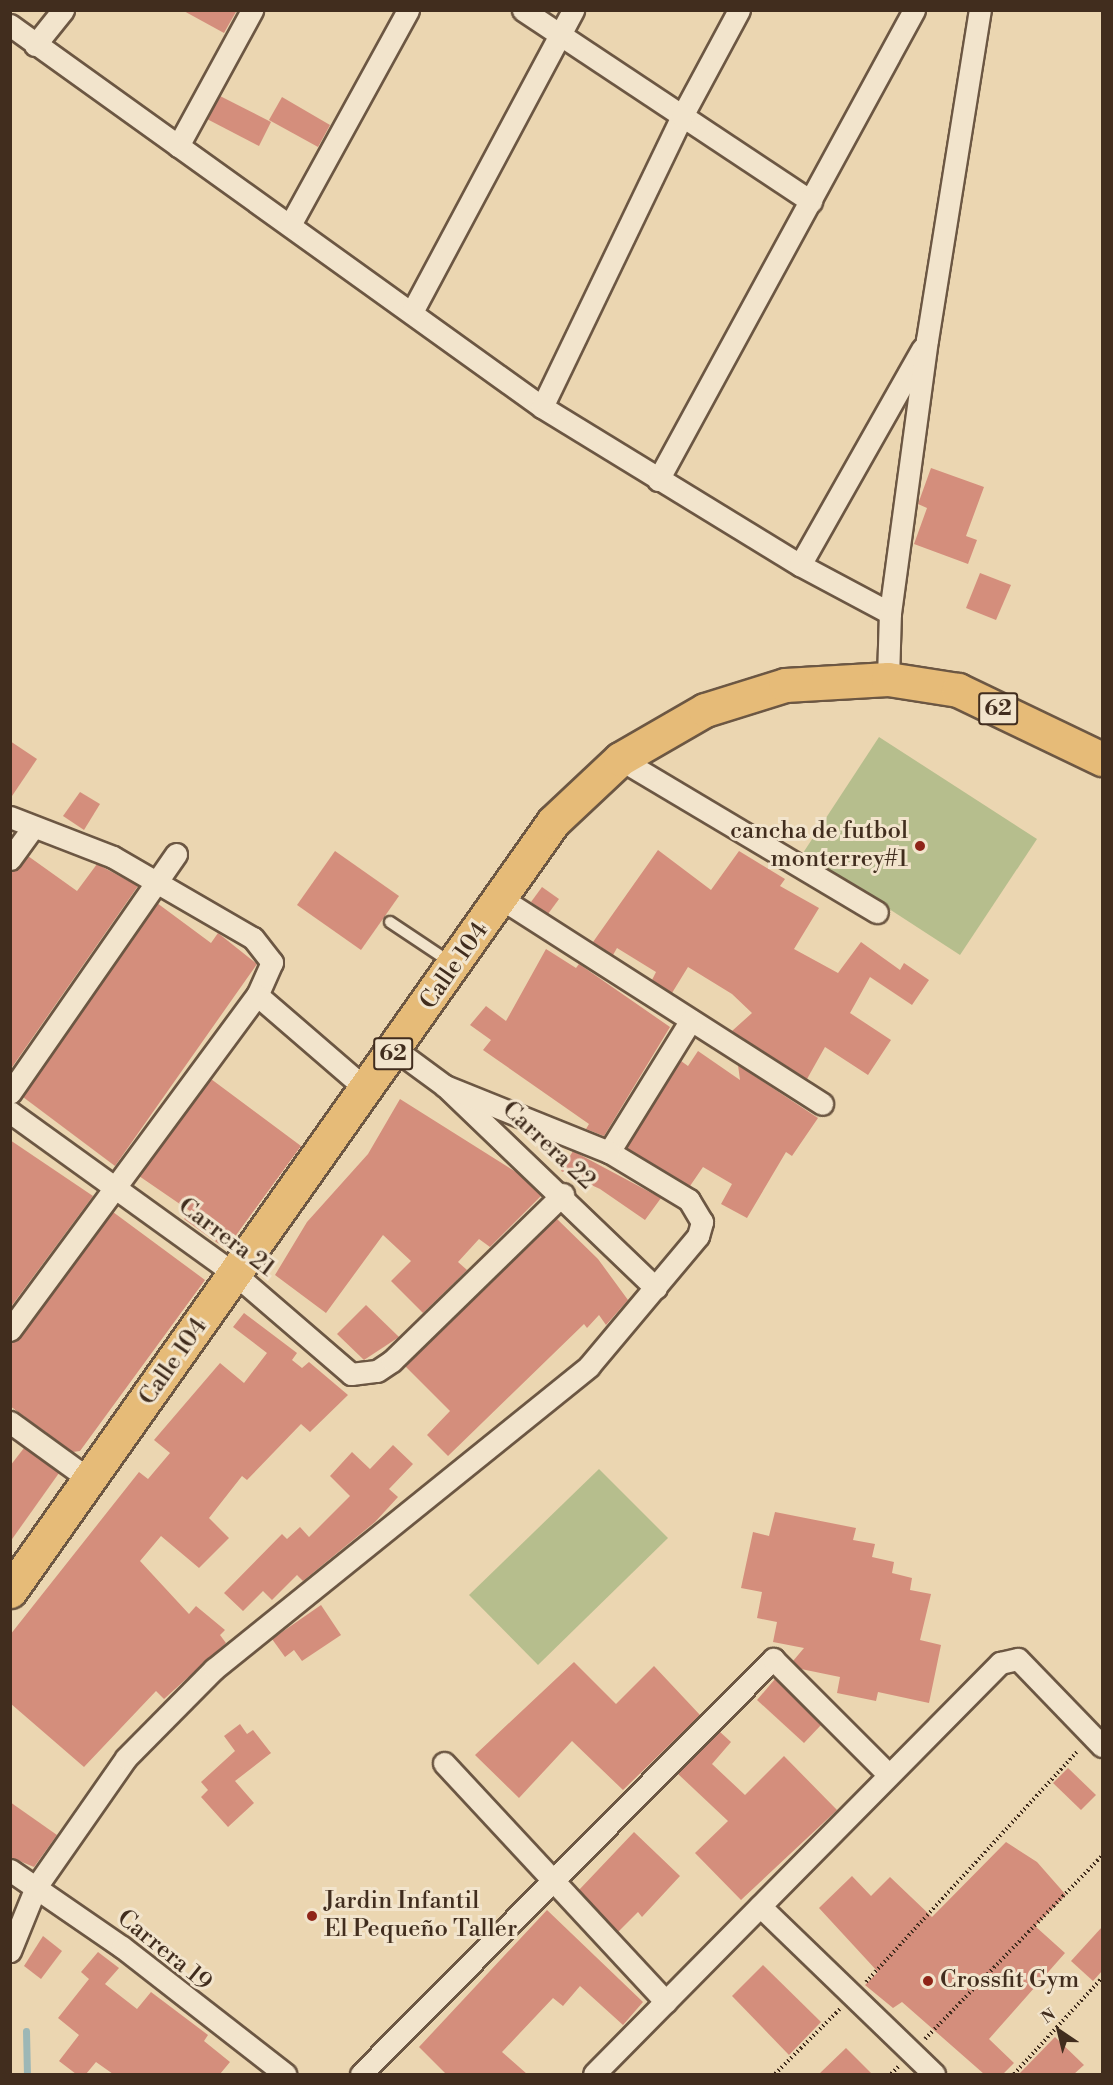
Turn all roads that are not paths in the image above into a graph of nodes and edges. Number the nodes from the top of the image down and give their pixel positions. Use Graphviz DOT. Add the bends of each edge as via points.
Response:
graph roads {
  1 [pos="63,10"];
  2 [pos="252,10"];
  3 [pos="408,10"];
  4 [pos="523,10"];
  5 [pos="573,10"];
  6 [pos="740,10"];
  7 [pos="914,10"];
  8 [pos="980,10"];
  9 [pos="10,25"];
  10 [pos="559,34"];
  11 [pos="35,45"];
  12 [pos="682,116"];
  13 [pos="178,146"];
  14 [pos="811,201"];
  15 [pos="290,225"];
  16 [pos="413,310"];
  17 [pos="927,340"];
  18 [pos="542,408"];
  19 [pos="658,480"];
  20 [pos="800,565"];
  21 [pos="890,613"];
  22 [pos="888,679"];
  23 [pos="620,759"];
  24 [pos="1102,759"];
  25 [pos="10,817"];
  26 [pos="32,829"];
  27 [pos="176,854"];
  28 [pos="10,859"];
  29 [pos="156,885"];
  30 [pos="502,899"];
  31 [pos="877,912"];
  32 [pos="390,922"];
  33 [pos="456,966"];
  34 [pos="257,995"];
  35 [pos="691,1020"];
  36 [pos="396,1050"];
  37 [pos="445,1086"];
  38 [pos="367,1090"];
  39 [pos="10,1093"];
  40 [pos="822,1104"];
  41 [pos="10,1112"];
  42 [pos="609,1152"];
  43 [pos="116,1188"];
  44 [pos="563,1194"];
  45 [pos="236,1275"];
  46 [pos="656,1288"];
  47 [pos="10,1330"];
  48 [pos="10,1422"];
  49 [pos="90,1480"];
  50 [pos="10,1591"];
  51 [pos="1099,1736"];
  52 [pos="444,1763"];
  53 [pos="888,1774"];
  54 [pos="10,1870"];
  55 [pos="553,1881"];
  56 [pos="36,1887"];
  57 [pos="760,1906"];
  58 [pos="10,1951"];
  59 [pos="666,2002"];
  60 [pos="285,2074"];
  61 [pos="361,2074"];
  62 [pos="594,2074"];
  63 [pos="934,2074"];
  1 -- 11 [label="street"];
  2 -- 13 [label="street"];
  3 -- 15 [label="street"];
  4 -- 10 [label="street"];
  5 -- 10 [label="street"];
  6 -- 12 [label="street"];
  7 -- 14 [label="street"];
  8 -- 17 [label="street"];
  9 -- 11 [label="street"];
  10 -- 12 [label="street"];
  10 -- 16 [label="street"];
  11 -- 13 [label="street"];
  12 -- 14 [label="street"];
  12 -- 18 [label="street"];
  13 -- 15 [label="street"];
  14 -- 19 [label="street"];
  15 -- 16 [label="street"];
  16 -- 18 [label="street"];
  17 -- 20 [label="street"];
  17 -- 21 [label="street"];
  18 -- 19 [label="street"];
  19 -- 20 [label="street"];
  20 -- 21 [label="street"];
  21 -- 22 [label="street"];
  22 -- 23 [label="main road, Calle 104 / 62" via="785,685 705,710"];
  22 -- 24 [label="main road, 62" via="958,690"];
  23 -- 30 [label="main road, Calle 104 / 62" via="553,822"];
  23 -- 31 [label="street"];
  25 -- 26 [label="street"];
  26 -- 28 [label="street"];
  26 -- 29 [label="street" via="96,848"];
  27 -- 29 [label="street"];
  29 -- 34 [label="street" via="262,945 271,968"];
  29 -- 39 [label="street"];
  30 -- 33 [label="main road, Calle 104 / 62"];
  30 -- 35 [label="street"];
  32 -- 33 [label="lane"];
  33 -- 36 [label="main road, Calle 104 / 62"];
  34 -- 38 [label="street"];
  34 -- 43 [label="street"];
  35 -- 40 [label="street"];
  35 -- 42 [label="street"];
  36 -- 37 [label="street, Carrera 22"];
  36 -- 38 [label="main road, Calle 104 / 62"];
  37 -- 42 [label="street"];
  37 -- 44 [label="street, Carrera 22"];
  38 -- 45 [label="main road, Calle 104 / 62"];
  41 -- 43 [label="street, Carrera 21"];
  42 -- 46 [label="street" via="698,1208 698,1236"];
  43 -- 45 [label="street, Carrera 21"];
  43 -- 47 [label="street"];
  44 -- 45 [label="street, Carrera 21" via="377,1371 351,1374"];
  44 -- 46 [label="street, Carrera 22"];
  45 -- 49 [label="main road, Calle 104 / 62"];
  46 -- 56 [label="street" via="589,1366 214,1669 126,1758"];
  48 -- 49 [label="street"];
  49 -- 50 [label="main road, Calle 104 / 62"];
  51 -- 53 [label="street" via="1018,1659 1010,1658"];
  52 -- 55 [label="street"];
  53 -- 55 [label="street" via="773,1659"];
  53 -- 57 [label="street"];
  54 -- 56 [label="street, Carrera 19"];
  55 -- 59 [label="street"];
  55 -- 61 [label="street"];
  56 -- 58 [label="street"];
  56 -- 60 [label="street, Carrera 19"];
  57 -- 59 [label="street"];
  57 -- 63 [label="street"];
  59 -- 62 [label="street"];
}
